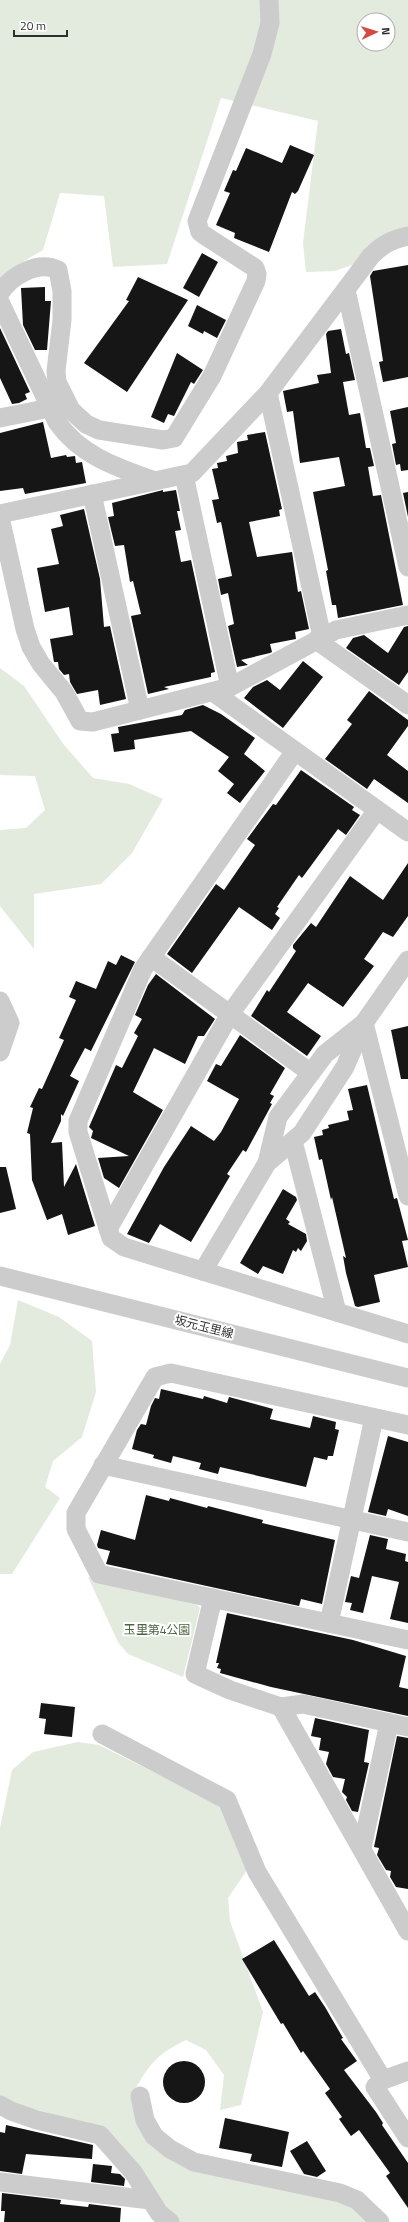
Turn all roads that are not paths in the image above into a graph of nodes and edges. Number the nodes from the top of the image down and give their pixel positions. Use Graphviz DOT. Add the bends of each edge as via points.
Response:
graph roads {
  1 [pos="269,0"];
  2 [pos="408,236"];
  3 [pos="346,290"];
  4 [pos="0,293"];
  5 [pos="0,302"];
  6 [pos="268,393"];
  7 [pos="50,408"];
  8 [pos="0,418"];
  9 [pos="184,475"];
  10 [pos="154,481"];
  11 [pos="92,494"];
  12 [pos="0,514"];
  13 [pos="0,517"];
  14 [pos="408,567"];
  15 [pos="408,615"];
  16 [pos="319,638"];
  17 [pos="222,689"];
  18 [pos="408,705"];
  19 [pos="140,710"];
  20 [pos="295,751"];
  21 [pos="377,810"];
  22 [pos="408,832"];
  23 [pos="151,957"];
  24 [pos="408,960"];
  25 [pos="0,1001"];
  26 [pos="230,1014"];
  27 [pos="364,1023"];
  28 [pos="0,1052"];
  29 [pos="311,1073"];
  30 [pos="293,1141"];
  31 [pos="402,1149"];
  32 [pos="267,1164"];
  33 [pos="408,1196"];
  34 [pos="108,1229"];
  35 [pos="203,1271"];
  36 [pos="0,1276"];
  37 [pos="337,1312"];
  38 [pos="408,1334"];
  39 [pos="408,1378"];
  40 [pos="374,1418"];
  41 [pos="408,1425"];
  42 [pos="103,1465"];
  43 [pos="351,1520"];
  44 [pos="408,1532"];
  45 [pos="213,1598"];
  46 [pos="329,1624"];
  47 [pos="408,1640"];
  48 [pos="281,1707"];
  49 [pos="389,1723"];
  50 [pos="408,1727"];
  51 [pos="102,1734"];
  52 [pos="362,1848"];
  53 [pos="408,1931"];
  54 [pos="408,2072"];
  55 [pos="383,2080"];
  56 [pos="140,2096"];
  57 [pos="0,2105"];
  58 [pos="408,2138"];
  59 [pos="0,2182"];
  60 [pos="159,2214"];
  61 [pos="380,2222"];
  1 -- 4 [label="street" via="270,23 262,54 197,221 200,232 255,268 256,281 212,376 174,438 163,440 99,430 86,424 71,410 57,382 62,320 62,292 58,270 50,266 31,269 5,284"];
  2 -- 3 [label="street" via="381,246"];
  3 -- 6 [label="street"];
  3 -- 14 [label="street"];
  5 -- 7 [label="street"];
  6 -- 9 [label="street" via="192,473"];
  6 -- 16 [label="street"];
  7 -- 8 [label="street"];
  7 -- 10 [label="street" via="64,432 86,452 111,466"];
  9 -- 10 [label="street"];
  9 -- 17 [label="street"];
  10 -- 11 [label="street"];
  11 -- 12 [label="street"];
  11 -- 19 [label="street"];
  13 -- 19 [label="street" via="31,647 64,692 77,717 80,721 93,722"];
  15 -- 16 [label="street" via="336,630"];
  16 -- 17 [label="street"];
  16 -- 18 [label="street"];
  17 -- 19 [label="street"];
  17 -- 20 [label="street"];
  20 -- 21 [label="street"];
  20 -- 23 [label="street"];
  21 -- 22 [label="street"];
  21 -- 26 [label="street"];
  23 -- 26 [label="street"];
  23 -- 34 [label="street" via="143,969 78,1121 79,1138"];
  24 -- 27 [label="street"];
  25 -- 28 [label="street" via="10,1023"];
  26 -- 29 [label="street"];
  26 -- 34 [label="street"];
  27 -- 29 [label="street" via="325,1054"];
  27 -- 30 [label="street" via="345,1067 302,1133"];
  27 -- 31 [label="street"];
  29 -- 32 [label="street" via="278,1117"];
  30 -- 32 [label="street"];
  30 -- 37 [label="street"];
  31 -- 33 [label="street"];
  32 -- 35 [label="street"];
  34 -- 35 [label="street" via="111,1238 124,1247"];
  35 -- 37 [label="street"];
  36 -- 39 [label="street, 坂元玉里線"];
  37 -- 38 [label="street"];
  40 -- 41 [label="street"];
  40 -- 42 [label="street" via="171,1373 155,1377"];
  40 -- 43 [label="street"];
  42 -- 43 [label="street"];
  42 -- 45 [label="street" via="76,1513 76,1529 99,1574"];
  43 -- 44 [label="street"];
  43 -- 46 [label="street"];
  45 -- 46 [label="street"];
  45 -- 48 [label="street" via="195,1674 230,1690"];
  46 -- 47 [label="street"];
  48 -- 49 [label="street" via="303,1704"];
  48 -- 52 [label="street"];
  49 -- 50 [label="street"];
  49 -- 52 [label="street"];
  51 -- 55 [label="street" via="227,1800 257,1872"];
  52 -- 53 [label="street"];
  54 -- 55 [label="street"];
  55 -- 58 [label="street" via="375,2087"];
  56 -- 61 [label="street" via="145,2120 154,2136 170,2149 194,2162 340,2193 357,2200"];
  57 -- 60 [label="street" via="37,2120 100,2135 133,2172"];
  59 -- 60 [label="street"];
}
